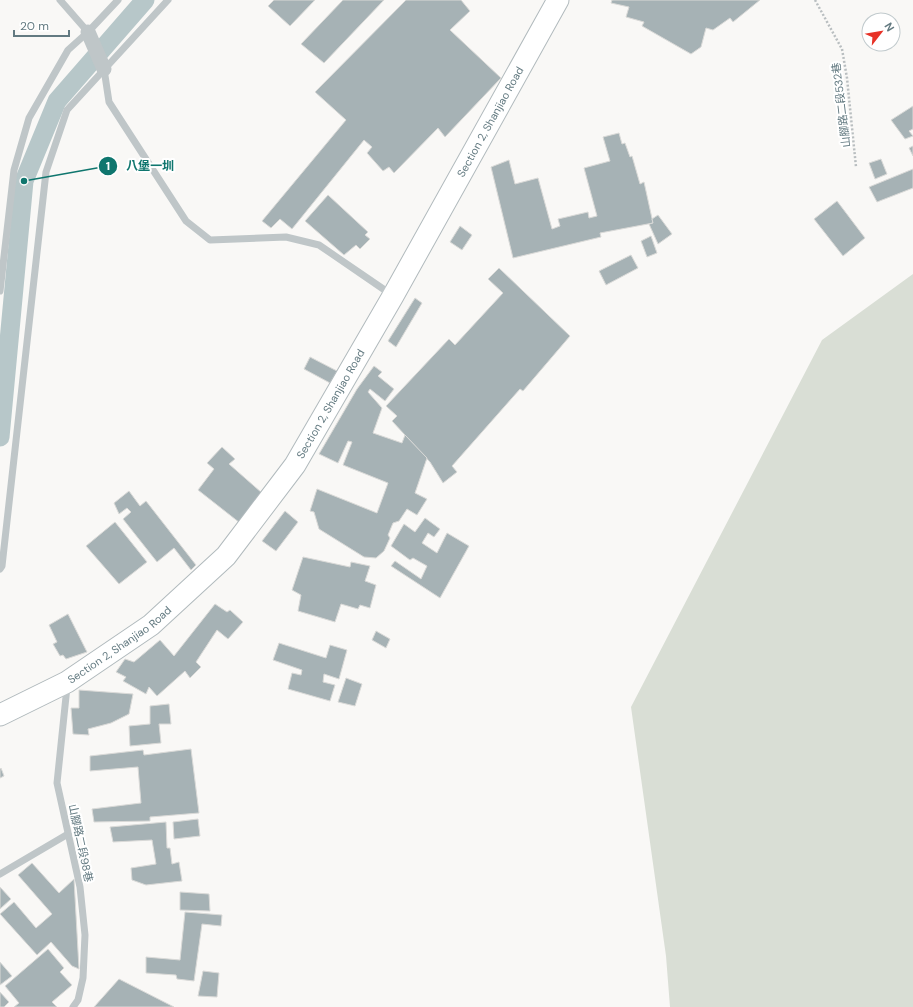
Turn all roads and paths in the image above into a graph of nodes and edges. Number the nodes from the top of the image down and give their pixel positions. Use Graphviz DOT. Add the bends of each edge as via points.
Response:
graph roads {
  1 [pos="60,0"];
  2 [pos="118,0"];
  3 [pos="168,0"];
  4 [pos="558,0"];
  5 [pos="815,0"];
  6 [pos="88,32"];
  7 [pos="104,69"];
  8 [pos="856,167"];
  9 [pos="0,290"];
  10 [pos="393,296"];
  11 [pos="0,569"];
  12 [pos="67,682"];
  13 [pos="0,715"];
  14 [pos="68,834"];
  15 [pos="0,874"];
  16 [pos="73,1007"];
  1 -- 6 [label="lane"];
  2 -- 6 [label="lane"];
  3 -- 7 [label="lane"];
  4 -- 10 [label="main road, Section 2, Shanjiao Road"];
  5 -- 8 [label="path, 山腳路二段532巷" via="842,49"];
  6 -- 7 [label="street"];
  6 -- 9 [label="lane" via="68,50 29,118 14,170"];
  7 -- 10 [label="lane" via="109,102 186,220 210,240 286,237 319,245"];
  7 -- 11 [label="lane" via="67,110 46,172"];
  10 -- 12 [label="main road, Section 2, Shanjiao Road" via="295,465 226,556 151,625"];
  12 -- 13 [label="main road, Section 2, Shanjiao Road"];
  12 -- 14 [label="lane, 山腳路二段98巷" via="57,783"];
  14 -- 15 [label="lane"];
  14 -- 16 [label="lane, 山腳路二段98巷" via="80,887 85,935 83,978 78,1000"];
}
